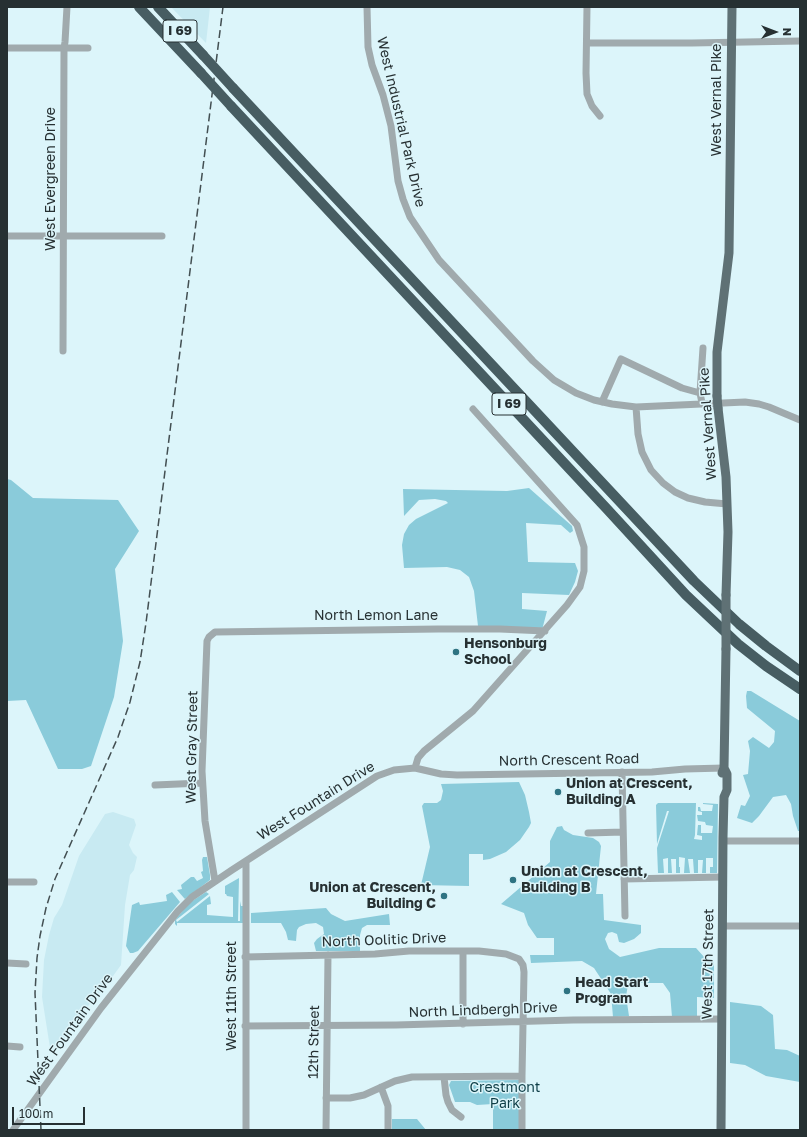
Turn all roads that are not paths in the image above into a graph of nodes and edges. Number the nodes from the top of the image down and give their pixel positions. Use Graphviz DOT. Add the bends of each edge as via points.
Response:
graph roads {
  1 [pos="66,7"];
  2 [pos="139,7"];
  3 [pos="158,7"];
  4 [pos="367,7"];
  5 [pos="587,7"];
  6 [pos="732,7"];
  7 [pos="800,41"];
  8 [pos="587,42"];
  9 [pos="731,43"];
  10 [pos="7,48"];
  11 [pos="64,48"];
  12 [pos="88,48"];
  13 [pos="600,116"];
  14 [pos="7,236"];
  15 [pos="64,236"];
  16 [pos="162,236"];
  17 [pos="703,348"];
  18 [pos="63,351"];
  19 [pos="700,393"];
  20 [pos="602,402"];
  21 [pos="702,403"];
  22 [pos="636,407"];
  23 [pos="474,409"];
  24 [pos="800,420"];
  25 [pos="727,504"];
  26 [pos="545,631"];
  27 [pos="209,637"];
  28 [pos="800,671"];
  29 [pos="800,689"];
  30 [pos="415,768"];
  31 [pos="724,768"];
  32 [pos="622,772"];
  33 [pos="202,783"];
  34 [pos="155,785"];
  35 [pos="623,832"];
  36 [pos="588,833"];
  37 [pos="723,841"];
  38 [pos="800,841"];
  39 [pos="246,862"];
  40 [pos="723,877"];
  41 [pos="624,879"];
  42 [pos="215,881"];
  43 [pos="7,882"];
  44 [pos="34,882"];
  45 [pos="625,916"];
  46 [pos="722,926"];
  47 [pos="800,926"];
  48 [pos="463,951"];
  49 [pos="328,955"];
  50 [pos="245,956"];
  51 [pos="7,963"];
  52 [pos="26,964"];
  53 [pos="722,1020"];
  54 [pos="523,1022"];
  55 [pos="463,1024"];
  56 [pos="327,1025"];
  57 [pos="246,1026"];
  58 [pos="7,1046"];
  59 [pos="20,1047"];
  60 [pos="522,1076"];
  61 [pos="444,1077"];
  62 [pos="381,1087"];
  63 [pos="326,1098"];
  64 [pos="461,1117"];
  65 [pos="13,1130"];
  66 [pos="246,1130"];
  67 [pos="326,1130"];
  68 [pos="388,1130"];
  69 [pos="522,1130"];
  70 [pos="721,1130"];
  1 -- 11 [label="street, West Evergreen Drive"];
  2 -- 29 [label="highway, I 69, bridge" via="686,595 738,644"];
  3 -- 28 [label="highway, I 69, bridge" via="694,581 739,624"];
  4 -- 20 [label="street, West Industrial Park Drive" via="369,52 388,111 398,181 410,217 443,265 538,367 576,393"];
  5 -- 8 [label="street"];
  6 -- 9 [label="main road, West Vernal Pike"];
  7 -- 9 [label="street"];
  8 -- 9 [label="street"];
  8 -- 13 [label="street" via="587,94"];
  9 -- 25 [label="main road, West Vernal Pike, bridge" via="729,253 718,345 717,396"];
  10 -- 11 [label="street"];
  11 -- 12 [label="street"];
  11 -- 15 [label="street, West Evergreen Drive"];
  14 -- 15 [label="street"];
  15 -- 16 [label="street"];
  15 -- 18 [label="street, West Evergreen Drive"];
  17 -- 19 [label="street"];
  19 -- 20 [label="street" via="682,388 621,359"];
  19 -- 21 [label="street"];
  20 -- 22 [label="street, West Industrial Park Drive"];
  21 -- 22 [label="street, West Industrial Park Drive"];
  21 -- 24 [label="street, West Industrial Park Drive" via="753,402"];
  22 -- 25 [label="street" via="642,452 657,477 683,496 699,501"];
  23 -- 26 [label="street" via="570,516 582,538 585,561 580,587"];
  25 -- 31 [label="main road, West Vernal Pike, bridge"];
  26 -- 27 [label="street, North Lemon Lane" via="287,630 215,632"];
  26 -- 30 [label="street" via="473,711 424,751 418,758"];
  27 -- 33 [label="street, West Gray Street"];
  30 -- 32 [label="street, North Crescent Road" via="452,775"];
  30 -- 39 [label="street, West Fountain Drive" via="389,771 373,778"];
  31 -- 32 [label="street, North Crescent Road"];
  31 -- 37 [label="main road, West 17th Street" via="721,774 721,792 724,797"];
  32 -- 35 [label="street"];
  33 -- 34 [label="street"];
  33 -- 42 [label="street, West Gray Street" via="205,821"];
  35 -- 36 [label="street"];
  35 -- 41 [label="street"];
  37 -- 38 [label="street"];
  37 -- 40 [label="main road, West 17th Street"];
  39 -- 42 [label="street, West Fountain Drive"];
  39 -- 50 [label="street, West 11th Street"];
  40 -- 41 [label="street"];
  40 -- 46 [label="main road, West 17th Street"];
  41 -- 45 [label="street"];
  42 -- 65 [label="street, West Fountain Drive" via="192,897 168,923 101,1008"];
  43 -- 44 [label="street"];
  46 -- 47 [label="street"];
  46 -- 53 [label="main road, West 17th Street"];
  48 -- 49 [label="street, North Oolitic Drive"];
  48 -- 54 [label="street, North Oolitic Drive" via="506,954 521,961 524,965"];
  48 -- 55 [label="street"];
  49 -- 50 [label="street, North Oolitic Drive"];
  49 -- 56 [label="street, 12th Street"];
  50 -- 57 [label="street, West 11th Street"];
  51 -- 52 [label="street"];
  53 -- 54 [label="street, North Lindbergh Drive"];
  53 -- 70 [label="main road, West 17th Street"];
  54 -- 55 [label="street, North Lindbergh Drive"];
  54 -- 60 [label="street"];
  55 -- 56 [label="street, North Lindbergh Drive"];
  56 -- 57 [label="street, North Lindbergh Drive"];
  56 -- 63 [label="street, 12th Street"];
  57 -- 66 [label="street, West 11th Street"];
  58 -- 59 [label="street"];
  60 -- 61 [label="street"];
  60 -- 69 [label="street"];
  61 -- 62 [label="street" via="407,1078"];
  61 -- 64 [label="street" via="448,1102 452,1110"];
  62 -- 63 [label="street" via="350,1098"];
  62 -- 68 [label="street" via="388,1106"];
  63 -- 67 [label="street, 12th Street"];
}
